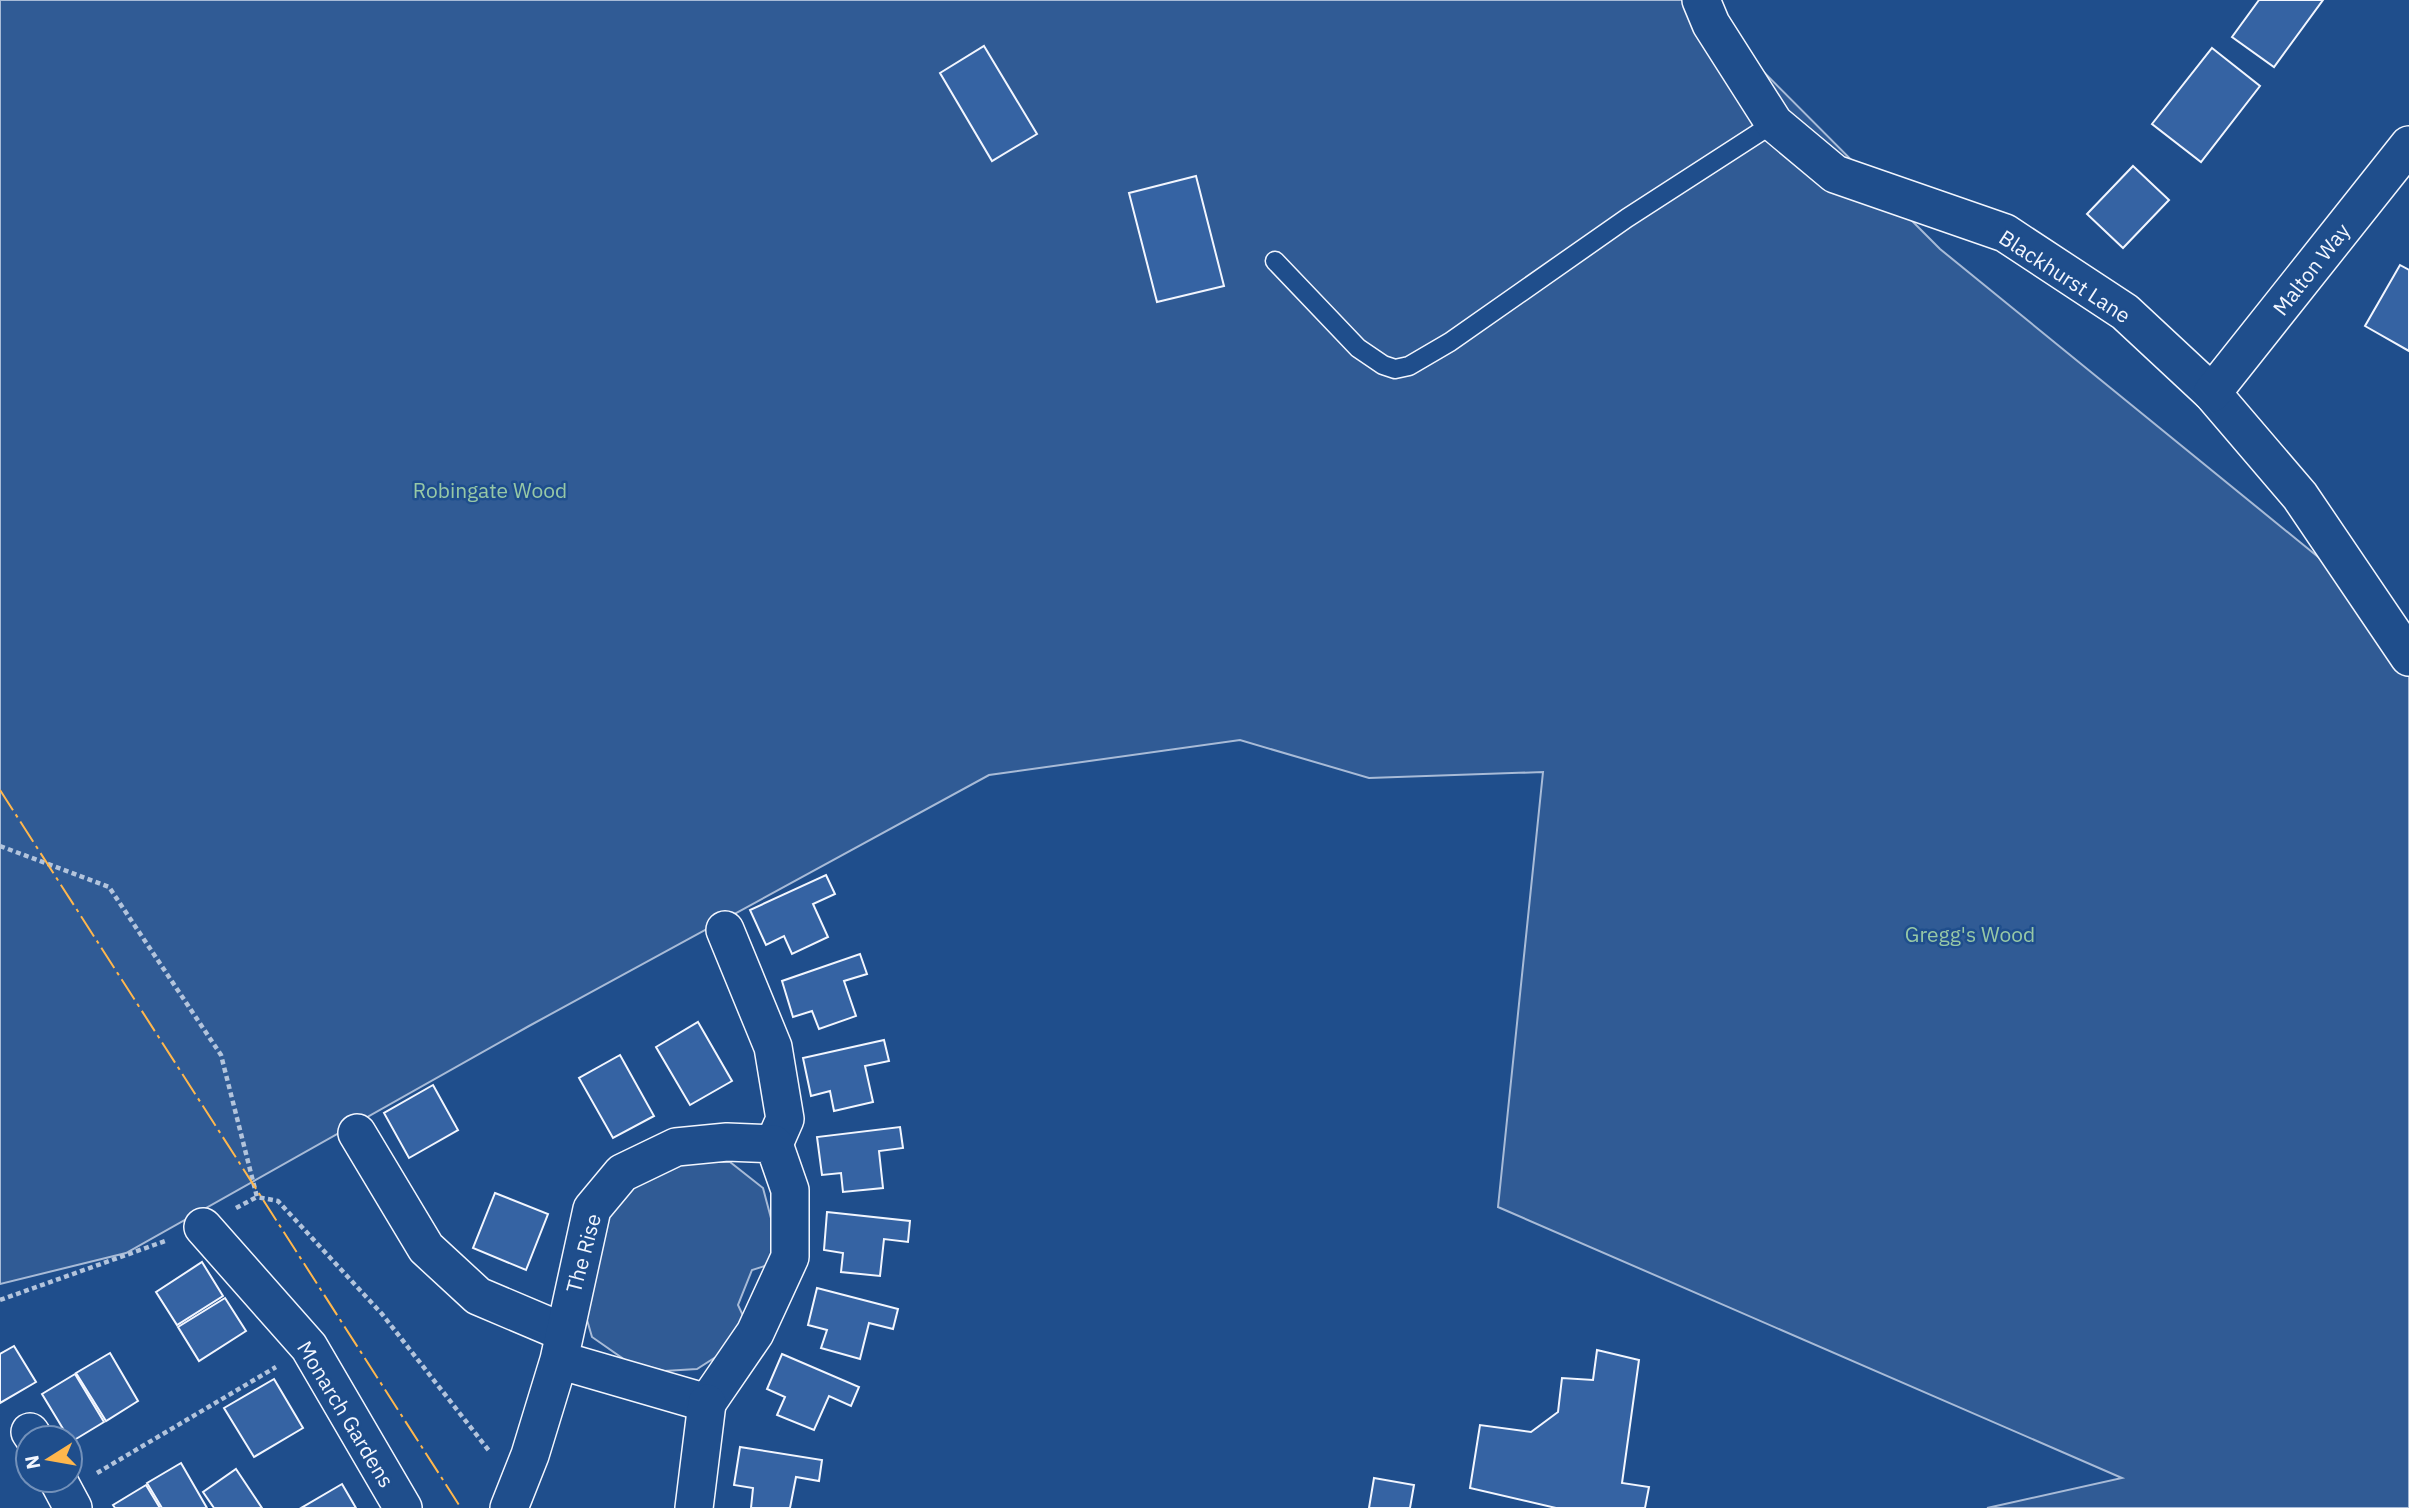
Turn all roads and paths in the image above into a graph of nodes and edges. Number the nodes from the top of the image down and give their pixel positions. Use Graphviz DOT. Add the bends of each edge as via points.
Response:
graph roads {
  1 [pos="1701,0"];
  2 [pos="1774,123"];
  3 [pos="2409,145"];
  4 [pos="1275,261"];
  5 [pos="2212,393"];
  6 [pos="2409,657"];
  7 [pos="0,846"];
  8 [pos="725,930"];
  9 [pos="357,1133"];
  10 [pos="774,1144"];
  11 [pos="257,1197"];
  12 [pos="203,1227"];
  13 [pos="0,1300"];
  14 [pos="561,1346"];
  15 [pos="309,1347"];
  16 [pos="707,1403"];
  17 [pos="59,1497"];
  18 [pos="514,1498"];
  19 [pos="403,1508"];
  20 [pos="694,1508"];
  1 -- 2 [label="street, Blackhurst Lane" via="1711,24"];
  2 -- 4 [label="lane" via="1409,366 1395,369 1383,365 1358,348"];
  2 -- 5 [label="street, Blackhurst Lane" via="1835,174 2005,233 2125,312"];
  3 -- 5 [label="street, Malton Way"];
  5 -- 6 [label="street, Blackhurst Lane" via="2300,496"];
  7 -- 11 [label="path" via="109,887 221,1055"];
  8 -- 10 [label="street" via="773,1047 785,1119"];
  9 -- 14 [label="street" via="426,1248 478,1296"];
  10 -- 14 [label="street, The Rise" via="676,1147 622,1173 592,1209"];
  10 -- 16 [label="street" via="790,1190 790,1257 755,1333"];
  11 -- 12 [label="path"];
  11 -- 18 [label="path" via="278,1201 382,1314"];
  12 -- 13 [label="path"];
  12 -- 15 [label="street, Monarch Gardens"];
  14 -- 16 [label="street"];
  14 -- 18 [label="street, The Rise"];
  15 -- 17 [label="path"];
  15 -- 19 [label="street, Monarch Gardens"];
  16 -- 20 [label="street"];
}
